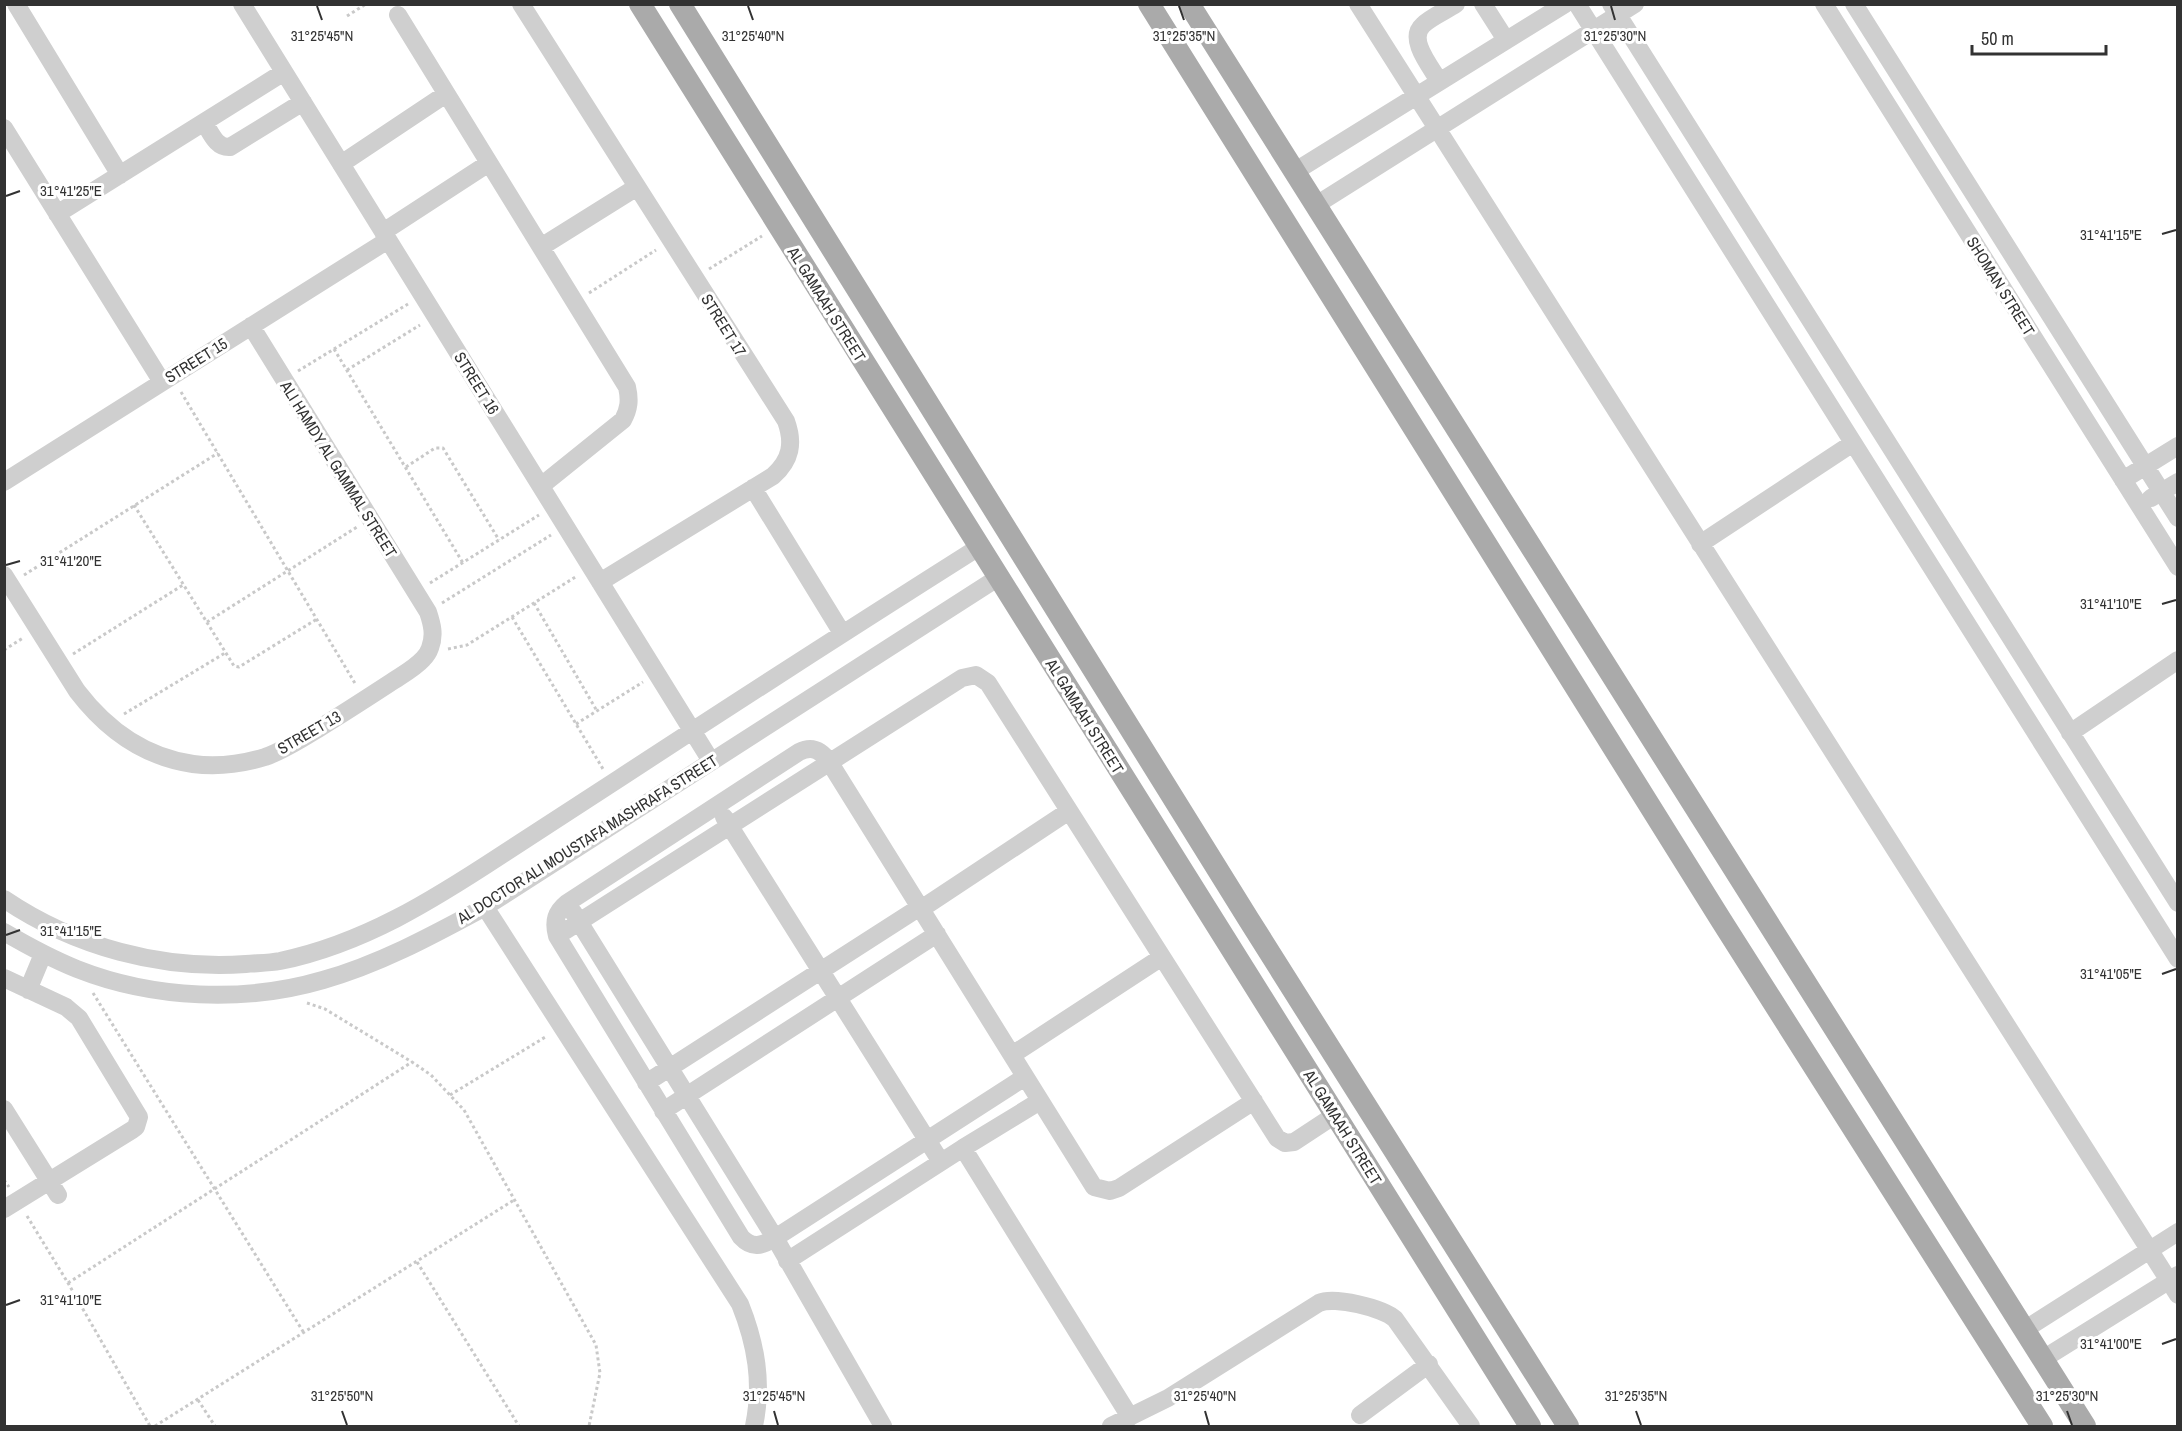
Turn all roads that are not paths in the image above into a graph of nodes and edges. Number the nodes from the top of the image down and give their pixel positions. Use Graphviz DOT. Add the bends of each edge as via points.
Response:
graph roads {
  1 [pos="16,4"];
  2 [pos="242,4"];
  3 [pos="521,4"];
  4 [pos="640,4"];
  5 [pos="680,4"];
  6 [pos="1149,4"];
  7 [pos="1189,4"];
  8 [pos="1358,4"];
  9 [pos="1456,4"];
  10 [pos="1483,4"];
  11 [pos="1564,4"];
  12 [pos="1577,4"];
  13 [pos="1635,4"];
  14 [pos="1824,4"];
  15 [pos="1857,9"];
  16 [pos="1614,10"];
  17 [pos="398,15"];
  18 [pos="1838,27"];
  19 [pos="1593,30"];
  20 [pos="1506,40"];
  21 [pos="284,72"];
  22 [pos="1439,81"];
  23 [pos="446,94"];
  24 [pos="1416,95"];
  25 [pos="303,102"];
  26 [pos="1929,121"];
  27 [pos="204,122"];
  28 [pos="4,128"];
  29 [pos="1437,128"];
  30 [pos="1908,136"];
  31 [pos="489,163"];
  32 [pos="341,164"];
  33 [pos="1294,172"];
  34 [pos="120,175"];
  35 [pos="637,187"];
  36 [pos="1264,190"];
  37 [pos="1316,206"];
  38 [pos="57,214"];
  39 [pos="1286,224"];
  40 [pos="386,236"];
  41 [pos="2005,243"];
  42 [pos="541,248"];
  43 [pos="1984,258"];
  44 [pos="1784,279"];
  45 [pos="1759,294"];
  46 [pos="250,326"];
  47 [pos="1837,364"];
  48 [pos="2082,365"];
  49 [pos="167,379"];
  50 [pos="1813,379"];
  51 [pos="2060,381"];
  52 [pos="1853,443"];
  53 [pos="2178,446"];
  54 [pos="2146,466"];
  55 [pos="2123,480"];
  56 [pos="4,482"];
  57 [pos="2178,482"];
  58 [pos="541,486"];
  59 [pos="753,488"];
  60 [pos="2161,492"];
  61 [pos="2139,506"];
  62 [pos="2178,518"];
  63 [pos="1700,544"];
  64 [pos="980,546"];
  65 [pos="2178,567"];
  66 [pos="596,575"];
  67 [pos="999,577"];
  68 [pos="7,579"];
  69 [pos="842,633"];
  70 [pos="430,649"];
  71 [pos="2178,660"];
  72 [pos="692,730"];
  73 [pos="2070,733"];
  74 [pos="711,760"];
  75 [pos="830,763"];
  76 [pos="717,806"];
  77 [pos="1070,811"];
  78 [pos="730,826"];
  79 [pos="2143,850"];
  80 [pos="2119,866"];
  81 [pos="4,899"];
  82 [pos="567,903"];
  83 [pos="2178,903"];
  84 [pos="484,908"];
  85 [pos="921,908"];
  86 [pos="1249,921"];
  87 [pos="579,922"];
  88 [pos="4,932"];
  89 [pos="937,934"];
  90 [pos="557,936"];
  91 [pos="1224,937"];
  92 [pos="2172,938"];
  93 [pos="44,954"];
  94 [pos="1162,957"];
  95 [pos="2178,959"];
  96 [pos="821,971"];
  97 [pos="4,978"];
  98 [pos="28,990"];
  99 [pos="838,998"];
  100 [pos="1012,1055"];
  101 [pos="669,1068"];
  102 [pos="1025,1077"];
  103 [pos="646,1083"];
  104 [pos="687,1095"];
  105 [pos="1040,1101"];
  106 [pos="1254,1101"];
  107 [pos="4,1109"];
  108 [pos="663,1111"];
  109 [pos="1335,1115"];
  110 [pos="928,1140"];
  111 [pos="963,1148"];
  112 [pos="941,1162"];
  113 [pos="54,1188"];
  114 [pos="11,1205"];
  115 [pos="2178,1232"];
  116 [pos="775,1238"];
  117 [pos="2148,1251"];
  118 [pos="787,1261"];
  119 [pos="2175,1284"];
  120 [pos="2024,1330"];
  121 [pos="1993,1348"];
  122 [pos="2043,1359"];
  123 [pos="1429,1364"];
  124 [pos="2012,1378"];
  125 [pos="1360,1415"];
  126 [pos="1130,1417"];
  127 [pos="754,1426"];
  128 [pos="883,1426"];
  129 [pos="1111,1426"];
  130 [pos="1471,1426"];
  131 [pos="1530,1426"];
  132 [pos="1568,1426"];
  133 [pos="2042,1426"];
  134 [pos="2085,1426"];
  1 -- 34 [label="street"];
  2 -- 21 [label="street, STREET 16"];
  3 -- 35 [label="street, STREET 17"];
  4 -- 64 [label="main road, AL GAMAAH STREET"];
  5 -- 86 [label="main road, AL GAMAAH STREET"];
  6 -- 36 [label="main road"];
  7 -- 33 [label="main road"];
  8 -- 24 [label="street"];
  9 -- 22 [label="street" via="1422,25 1417,34"];
  10 -- 20 [label="street"];
  11 -- 20 [label="street"];
  12 -- 19 [label="street"];
  13 -- 16 [label="street"];
  14 -- 18 [label="street, SHOMAN STREET"];
  15 -- 18 [label="street"];
  15 -- 26 [label="street, SHOMAN STREET"];
  16 -- 19 [label="street"];
  16 -- 44 [label="street"];
  17 -- 23 [label="street"];
  18 -- 30 [label="street, SHOMAN STREET"];
  19 -- 29 [label="street"];
  19 -- 45 [label="street"];
  20 -- 22 [label="street"];
  21 -- 25 [label="street, STREET 16"];
  21 -- 27 [label="street"];
  22 -- 24 [label="street"];
  23 -- 31 [label="street"];
  23 -- 32 [label="street"];
  24 -- 29 [label="street"];
  24 -- 33 [label="street"];
  25 -- 27 [label="street" via="230,147 218,144"];
  25 -- 32 [label="street, STREET 16"];
  26 -- 30 [label="street"];
  26 -- 41 [label="street, SHOMAN STREET"];
  27 -- 34 [label="street"];
  28 -- 38 [label="street"];
  29 -- 37 [label="street"];
  29 -- 63 [label="street"];
  30 -- 43 [label="street, SHOMAN STREET"];
  31 -- 40 [label="street, STREET 15"];
  31 -- 42 [label="street"];
  32 -- 40 [label="street, STREET 16"];
  33 -- 36 [label="main road"];
  33 -- 37 [label="main road"];
  34 -- 38 [label="street"];
  35 -- 42 [label="street"];
  35 -- 59 [label="street, STREET 17" via="786,422 790,451 782,468"];
  36 -- 39 [label="main road"];
  37 -- 39 [label="main road"];
  37 -- 120 [label="main road"];
  38 -- 49 [label="street"];
  39 -- 121 [label="main road"];
  40 -- 46 [label="street, STREET 15"];
  40 -- 58 [label="street, STREET 16"];
  41 -- 43 [label="street"];
  41 -- 48 [label="street, SHOMAN STREET"];
  42 -- 58 [label="street" via="627,387 630,399 623,420"];
  43 -- 51 [label="street, SHOMAN STREET"];
  44 -- 45 [label="street"];
  44 -- 47 [label="street"];
  45 -- 50 [label="street"];
  46 -- 49 [label="street, STREET 15"];
  46 -- 70 [label="street, ALI HAMDY AL GAMMAL STREET" via="428,612 433,630"];
  47 -- 50 [label="street"];
  47 -- 73 [label="street"];
  48 -- 51 [label="street"];
  48 -- 54 [label="street, SHOMAN STREET"];
  49 -- 56 [label="street, STREET 15"];
  50 -- 52 [label="street"];
  51 -- 55 [label="street, SHOMAN STREET"];
  52 -- 63 [label="street"];
  52 -- 80 [label="street"];
  53 -- 54 [label="street"];
  54 -- 55 [label="street"];
  54 -- 60 [label="street, SHOMAN STREET"];
  55 -- 61 [label="street, SHOMAN STREET"];
  57 -- 60 [label="street"];
  58 -- 66 [label="street, STREET 16"];
  59 -- 66 [label="street, STREET 17"];
  59 -- 69 [label="street"];
  60 -- 61 [label="street"];
  60 -- 62 [label="street, SHOMAN STREET"];
  61 -- 65 [label="street, SHOMAN STREET"];
  63 -- 117 [label="street"];
  64 -- 67 [label="main road, AL GAMAAH STREET"];
  64 -- 69 [label="street, AL DOCTOR ALI MOUSTAFA MASHRAFA STREET"];
  66 -- 72 [label="street, STREET 16"];
  67 -- 74 [label="street, AL DOCTOR ALI MOUSTAFA MASHRAFA STREET"];
  67 -- 91 [label="main road, AL GAMAAH STREET"];
  68 -- 70 [label="street, STREET 13" via="76,691 106,724 133,743 169,759 193,764 241,763 287,748 413,667"];
  69 -- 72 [label="street, AL DOCTOR ALI MOUSTAFA MASHRAFA STREET"];
  71 -- 73 [label="street"];
  72 -- 74 [label="street, STREET 16"];
  72 -- 81 [label="street, AL DOCTOR ALI MOUSTAFA MASHRAFA STREET" via="441,895 359,938 277,962 221,966 170,963 120,953 72,936"];
  73 -- 79 [label="street"];
  74 -- 84 [label="street, AL DOCTOR ALI MOUSTAFA MASHRAFA STREET"];
  75 -- 76 [label="street" via="820,751 806,749"];
  75 -- 77 [label="street" via="962,678 976,675 988,682"];
  75 -- 78 [label="street"];
  75 -- 85 [label="street"];
  76 -- 78 [label="street"];
  76 -- 82 [label="street"];
  77 -- 85 [label="street"];
  77 -- 94 [label="street"];
  78 -- 87 [label="street"];
  78 -- 96 [label="street"];
  79 -- 80 [label="street"];
  79 -- 83 [label="street"];
  80 -- 92 [label="street"];
  82 -- 87 [label="street"];
  82 -- 90 [label="street" via="555,917"];
  84 -- 93 [label="street, AL DOCTOR ALI MOUSTAFA MASHRAFA STREET" via="366,966 271,991 169,992 118,982"];
  84 -- 127 [label="street" via="740,1304 757,1362 759,1392"];
  85 -- 89 [label="street"];
  85 -- 96 [label="street"];
  86 -- 91 [label="main road"];
  86 -- 132 [label="main road, AL GAMAAH STREET"];
  87 -- 90 [label="street"];
  87 -- 101 [label="street"];
  88 -- 93 [label="street, AL DOCTOR ALI MOUSTAFA MASHRAFA STREET"];
  89 -- 99 [label="street"];
  89 -- 100 [label="street"];
  90 -- 103 [label="street"];
  91 -- 109 [label="main road, AL GAMAAH STREET"];
  92 -- 95 [label="street"];
  93 -- 98 [label="street"];
  94 -- 100 [label="street"];
  94 -- 106 [label="street"];
  96 -- 99 [label="street"];
  96 -- 101 [label="street"];
  97 -- 98 [label="street"];
  98 -- 113 [label="street" via="66,1007 79,1018 139,1117 132,1130"];
  99 -- 104 [label="street"];
  99 -- 110 [label="street"];
  100 -- 102 [label="street"];
  101 -- 103 [label="street"];
  101 -- 104 [label="street"];
  102 -- 105 [label="street"];
  102 -- 110 [label="street"];
  103 -- 108 [label="street"];
  104 -- 108 [label="street"];
  104 -- 116 [label="street"];
  105 -- 106 [label="street" via="1094,1187 1110,1191"];
  105 -- 111 [label="street"];
  106 -- 109 [label="street" via="1277,1138 1285,1143 1294,1142"];
  107 -- 113 [label="street"];
  108 -- 116 [label="street" via="746,1243 761,1245"];
  109 -- 131 [label="main road, AL GAMAAH STREET"];
  110 -- 112 [label="street"];
  110 -- 116 [label="street"];
  111 -- 112 [label="street"];
  111 -- 126 [label="street"];
  112 -- 118 [label="street"];
  113 -- 114 [label="street"];
  115 -- 117 [label="street"];
  116 -- 118 [label="street"];
  117 -- 119 [label="street"];
  117 -- 120 [label="street"];
  118 -- 128 [label="street"];
  119 -- 122 [label="street"];
  120 -- 121 [label="main road"];
  120 -- 122 [label="main road"];
  121 -- 124 [label="main road"];
  122 -- 124 [label="main road"];
  122 -- 134 [label="main road"];
  123 -- 125 [label="street"];
  123 -- 126 [label="street" via="1391,1315 1325,1300 1168,1398"];
  123 -- 130 [label="street"];
  124 -- 133 [label="main road"];
  126 -- 129 [label="street"];
}
